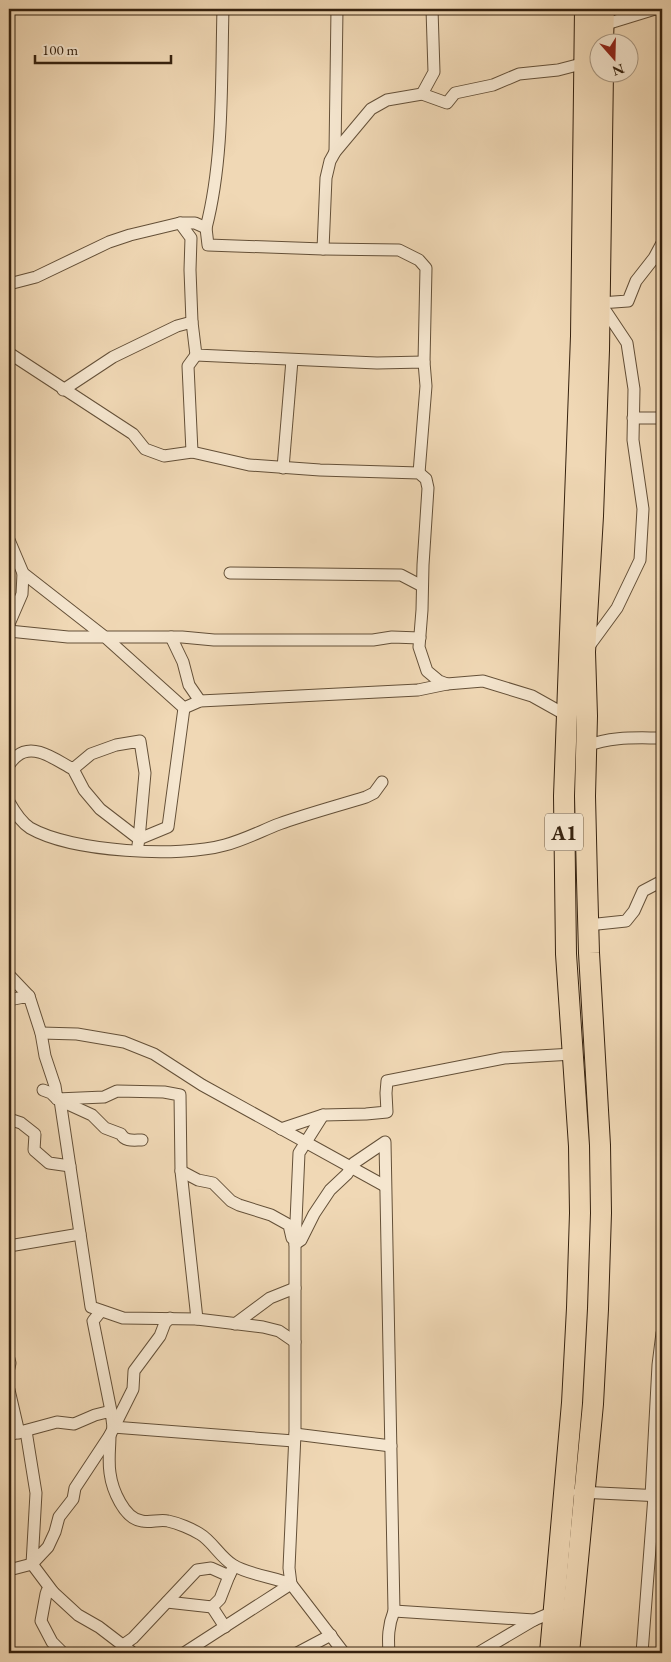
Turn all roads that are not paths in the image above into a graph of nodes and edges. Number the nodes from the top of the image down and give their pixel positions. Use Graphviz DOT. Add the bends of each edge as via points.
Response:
graph roads {
  1 [pos="222,9"];
  2 [pos="337,9"];
  3 [pos="432,9"];
  4 [pos="585,9"];
  5 [pos="655,9"];
  6 [pos="603,26"];
  7 [pos="589,32"];
  8 [pos="588,68"];
  9 [pos="593,82"];
  10 [pos="595,82"];
  11 [pos="422,94"];
  12 [pos="335,152"];
  13 [pos="180,223"];
  14 [pos="206,228"];
  15 [pos="662,243"];
  16 [pos="323,249"];
  17 [pos="9,284"];
  18 [pos="600,303"];
  19 [pos="192,322"];
  20 [pos="9,353"];
  21 [pos="196,355"];
  22 [pos="292,360"];
  23 [pos="424,362"];
  24 [pos="64,390"];
  25 [pos="633,418"];
  26 [pos="662,418"];
  27 [pos="192,452"];
  28 [pos="283,468"];
  29 [pos="419,473"];
  30 [pos="9,540"];
  31 [pos="23,573"];
  32 [pos="230,573"];
  33 [pos="422,586"];
  34 [pos="9,624"];
  35 [pos="9,631"];
  36 [pos="105,637"];
  37 [pos="171,637"];
  38 [pos="420,638"];
  39 [pos="584,652"];
  40 [pos="447,684"];
  41 [pos="200,701"];
  42 [pos="184,708"];
  43 [pos="566,715"];
  44 [pos="587,716"];
  45 [pos="662,738"];
  46 [pos="586,746"];
  47 [pos="9,765"];
  48 [pos="73,769"];
  49 [pos="382,782"];
  50 [pos="9,802"];
  51 [pos="138,845"];
  52 [pos="587,880"];
  53 [pos="564,881"];
  54 [pos="662,881"];
  55 [pos="588,925"];
  56 [pos="9,975"];
  57 [pos="29,996"];
  58 [pos="9,1000"];
  59 [pos="41,1034"];
  60 [pos="574,1054"];
  61 [pos="43,1090"];
  62 [pos="58,1100"];
  63 [pos="323,1115"];
  64 [pos="9,1118"];
  65 [pos="281,1129"];
  66 [pos="142,1140"];
  67 [pos="306,1142"];
  68 [pos="70,1166"];
  69 [pos="351,1167"];
  70 [pos="181,1171"];
  71 [pos="385,1186"];
  72 [pos="80,1234"];
  73 [pos="295,1244"];
  74 [pos="9,1246"];
  75 [pos="295,1288"];
  76 [pos="101,1311"];
  77 [pos="170,1318"];
  78 [pos="197,1320"];
  79 [pos="236,1324"];
  80 [pos="662,1333"];
  81 [pos="295,1342"];
  82 [pos="9,1360"];
  83 [pos="9,1368"];
  84 [pos="9,1390"];
  85 [pos="111,1411"];
  86 [pos="112,1431"];
  87 [pos="18,1433"];
  88 [pos="295,1438"];
  89 [pos="391,1446"];
  90 [pos="584,1492"];
  91 [pos="563,1493"];
  92 [pos="656,1496"];
  93 [pos="32,1564"];
  94 [pos="9,1570"];
  95 [pos="231,1571"];
  96 [pos="291,1584"];
  97 [pos="53,1592"];
  98 [pos="167,1602"];
  99 [pos="212,1607"];
  100 [pos="394,1611"];
  101 [pos="553,1612"];
  102 [pos="534,1620"];
  103 [pos="225,1627"];
  104 [pos="331,1635"];
  105 [pos="123,1645"];
  106 [pos="63,1653"];
  107 [pos="133,1653"];
  108 [pos="184,1653"];
  109 [pos="297,1653"];
  110 [pos="344,1653"];
  111 [pos="389,1653"];
  112 [pos="478,1653"];
  113 [pos="550,1653"];
  114 [pos="569,1653"];
  115 [pos="642,1653"];
  1 -- 14 [label="street" via="219,131 213,201"];
  2 -- 12 [label="street"];
  3 -- 11 [label="street" via="434,72"];
  4 -- 7 [label="highway, A1"];
  5 -- 6 [label="street"];
  8 -- 11 [label="street" via="519,74 493,85 455,93 447,102"];
  9 -- 43 [label="highway, A1" via="584,219"];
  10 -- 18 [label="highway, A1"];
  11 -- 12 [label="street" via="387,100 370,109"];
  12 -- 16 [label="street" via="326,178"];
  13 -- 14 [label="street" via="195,223"];
  13 -- 17 [label="street" via="109,242 36,277"];
  13 -- 19 [label="street" via="191,238"];
  14 -- 16 [label="street" via="208,245"];
  15 -- 18 [label="street" via="636,281 628,301"];
  16 -- 23 [label="street" via="399,250 419,260 426,268"];
  18 -- 25 [label="street" via="627,343 634,389"];
  18 -- 39 [label="highway, A1"];
  19 -- 21 [label="street"];
  19 -- 24 [label="street" via="113,357"];
  20 -- 24 [label="street"];
  21 -- 22 [label="street"];
  21 -- 27 [label="street" via="188,366"];
  22 -- 23 [label="street"];
  22 -- 28 [label="street"];
  23 -- 29 [label="street" via="426,386"];
  24 -- 27 [label="street" via="133,434 145,449 164,456"];
  25 -- 26 [label="street"];
  25 -- 39 [label="street" via="632,440 643,509 640,560 617,608"];
  27 -- 28 [label="street" via="249,465"];
  28 -- 29 [label="street"];
  29 -- 33 [label="street" via="426,478 428,488"];
  30 -- 31 [label="street"];
  31 -- 34 [label="street" via="22,594"];
  31 -- 36 [label="street"];
  32 -- 33 [label="street" via="401,575"];
  33 -- 38 [label="street"];
  35 -- 36 [label="street" via="68,638"];
  36 -- 37 [label="street"];
  36 -- 42 [label="street"];
  37 -- 38 [label="street" via="243,640"];
  37 -- 41 [label="street" via="189,685"];
  38 -- 40 [label="street" via="419,647 427,671"];
  39 -- 44 [label="highway, A1"];
  40 -- 41 [label="street" via="418,690"];
  40 -- 43 [label="street" via="483,681 532,696"];
  41 -- 42 [label="street"];
  42 -- 51 [label="street" via="168,827"];
  43 -- 44 [label="street"];
  43 -- 53 [label="highway, A1"];
  44 -- 46 [label="highway, A1"];
  45 -- 46 [label="street" via="623,737"];
  46 -- 52 [label="highway, A1"];
  47 -- 48 [label="street" via="17,756 33,751 44,753"];
  48 -- 51 [label="street" via="84,790 100,809"];
  48 -- 51 [label="street" via="91,754 140,741 145,773"];
  49 -- 51 [label="street" via="374,794 225,845 198,850"];
  50 -- 51 [label="street" via="29,828 54,837 88,847"];
  52 -- 53 [label="highway"];
  52 -- 55 [label="highway, A1"];
  53 -- 60 [label="highway, A1"];
  54 -- 55 [label="street" via="643,891 626,922"];
  55 -- 90 [label="highway, A1" via="601,1213 594,1395"];
  56 -- 57 [label="street"];
  57 -- 58 [label="street"];
  57 -- 59 [label="street"];
  59 -- 62 [label="street" via="44,1056"];
  59 -- 65 [label="street" via="77,1034 124,1042 154,1054"];
  60 -- 63 [label="street" via="504,1058 388,1081 387,1112"];
  60 -- 91 [label="highway, A1" via="580,1214 572,1403"];
  61 -- 62 [label="street"];
  62 -- 66 [label="street" via="92,1114 105,1128 127,1140"];
  62 -- 68 [label="street"];
  62 -- 70 [label="street" via="104,1097 117,1091 180,1095"];
  63 -- 65 [label="street"];
  63 -- 67 [label="street"];
  64 -- 68 [label="street" via="35,1134 34,1150 49,1163"];
  65 -- 67 [label="street"];
  67 -- 69 [label="street"];
  67 -- 73 [label="street" via="299,1153"];
  68 -- 72 [label="street"];
  69 -- 71 [label="street"];
  69 -- 71 [label="street" via="385,1142"];
  69 -- 73 [label="street" via="330,1190 301,1240"];
  70 -- 73 [label="street" via="213,1183 231,1201 271,1215 288,1225"];
  70 -- 78 [label="street"];
  71 -- 89 [label="street"];
  72 -- 74 [label="street"];
  72 -- 76 [label="street" via="90,1307"];
  73 -- 75 [label="street"];
  75 -- 79 [label="street" via="270,1298"];
  75 -- 81 [label="street"];
  76 -- 77 [label="street" via="123,1318"];
  76 -- 85 [label="street" via="93,1321"];
  77 -- 78 [label="street"];
  77 -- 86 [label="street" via="134,1371 132,1389"];
  78 -- 79 [label="street"];
  79 -- 81 [label="street" via="279,1331"];
  80 -- 92 [label="street" via="658,1365"];
  81 -- 88 [label="street"];
  82 -- 83 [label="street"];
  84 -- 87 [label="street"];
  85 -- 86 [label="street"];
  85 -- 87 [label="street" via="74,1424 57,1422"];
  86 -- 88 [label="street"];
  86 -- 93 [label="street" via="75,1488 48,1546"];
  86 -- 95 [label="street" via="110,1475 114,1489 131,1517 141,1521 168,1521 200,1534"];
  87 -- 93 [label="street" via="36,1493"];
  88 -- 89 [label="street"];
  88 -- 96 [label="street"];
  89 -- 100 [label="street"];
  90 -- 91 [label="street"];
  90 -- 92 [label="street"];
  90 -- 114 [label="highway, A1"];
  91 -- 101 [label="highway, A1"];
  92 -- 115 [label="street"];
  93 -- 94 [label="street"];
  93 -- 97 [label="street"];
  95 -- 96 [label="street"];
  95 -- 98 [label="street" via="197,1570"];
  95 -- 99 [label="street" via="220,1599"];
  96 -- 103 [label="street"];
  96 -- 104 [label="street"];
  97 -- 105 [label="street" via="78,1615"];
  97 -- 106 [label="street" via="47,1591 41,1621 52,1642"];
  98 -- 99 [label="street"];
  98 -- 105 [label="street" via="134,1638"];
  99 -- 103 [label="street"];
  100 -- 102 [label="street"];
  100 -- 111 [label="street" via="388,1637"];
  101 -- 102 [label="street"];
  101 -- 113 [label="highway, A1"];
  102 -- 112 [label="street"];
  103 -- 108 [label="street"];
  104 -- 109 [label="street"];
  104 -- 110 [label="street"];
  105 -- 107 [label="street"];
}
